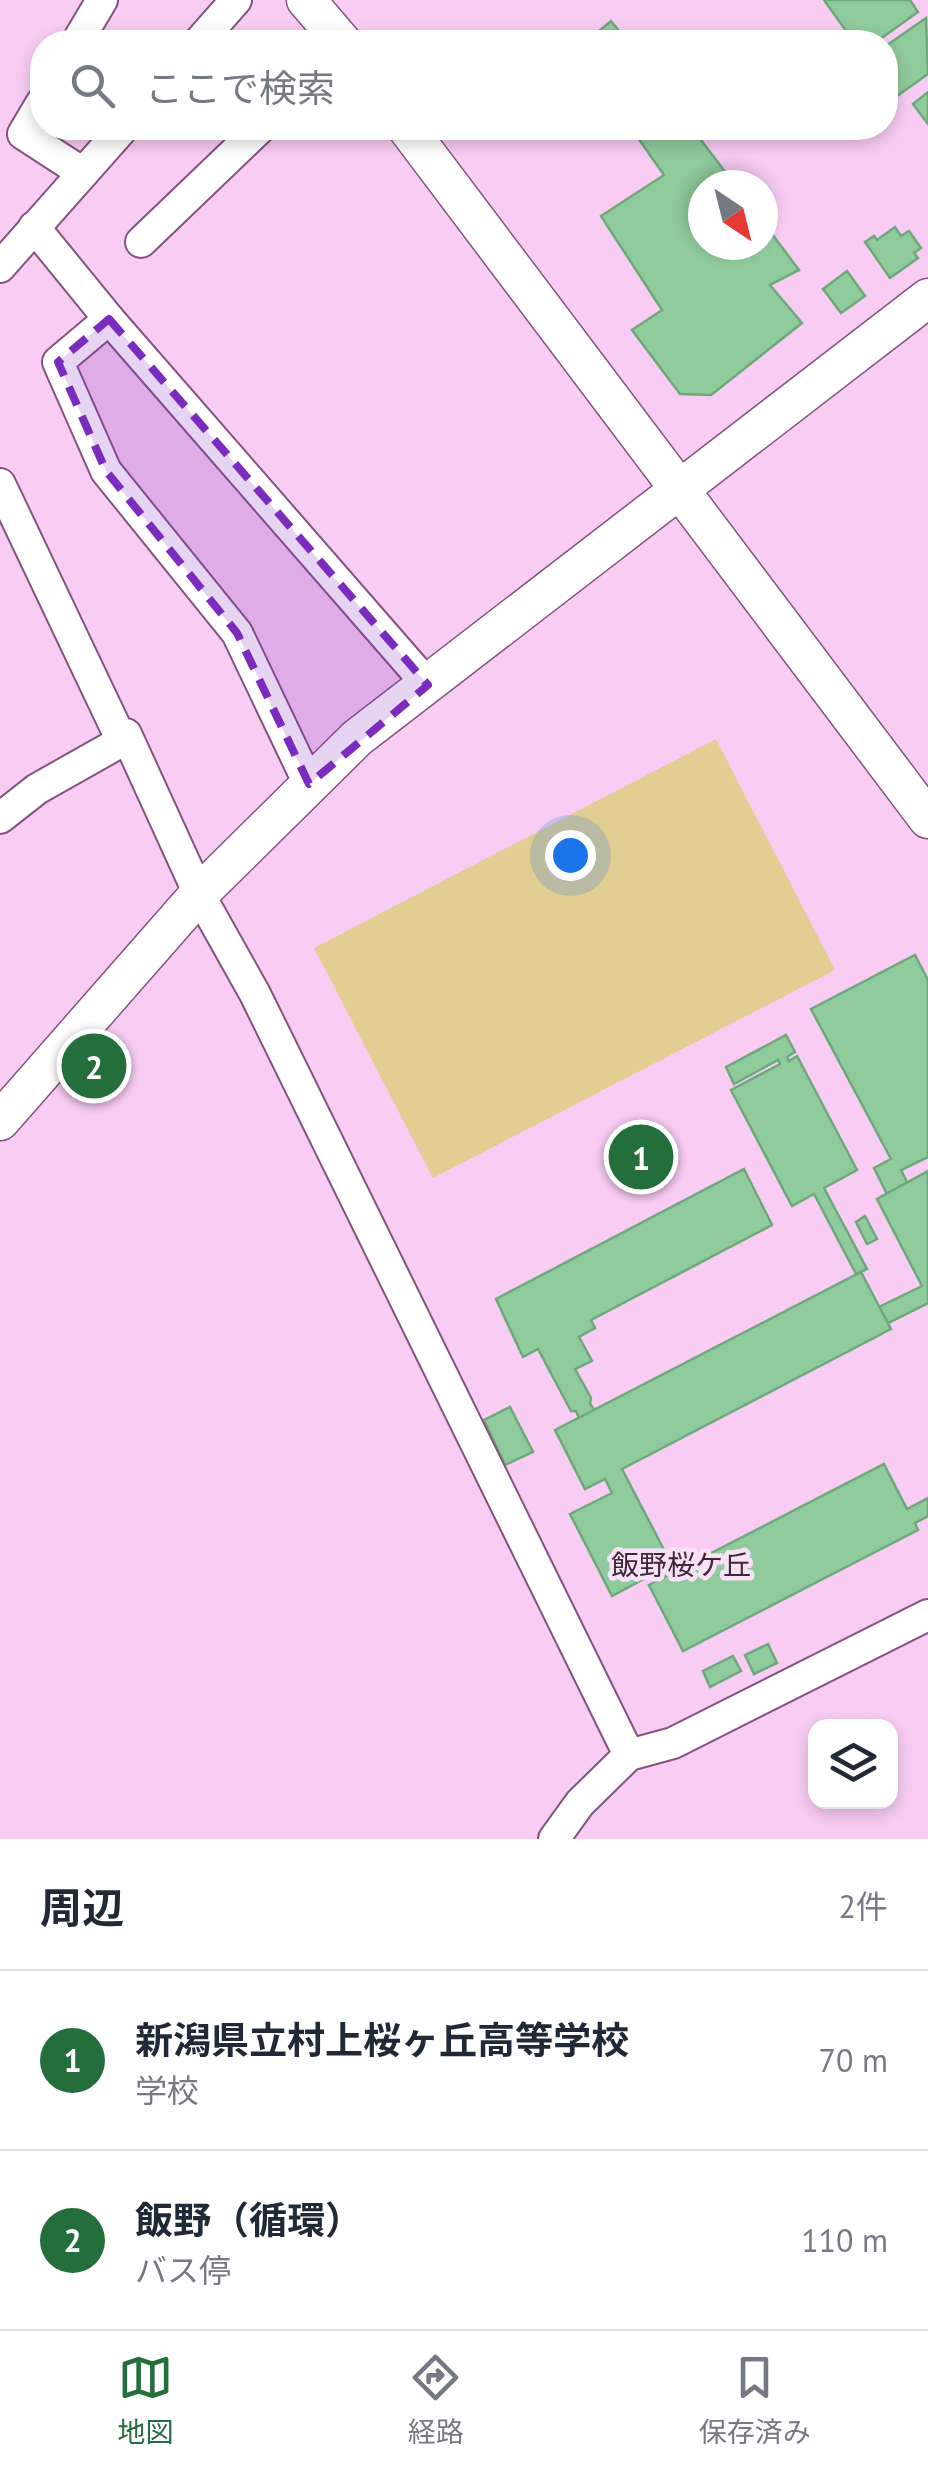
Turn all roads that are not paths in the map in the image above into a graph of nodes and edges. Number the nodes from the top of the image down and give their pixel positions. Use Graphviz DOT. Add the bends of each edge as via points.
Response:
graph roads {
  1 [pos="102,0"];
  2 [pos="236,0"];
  3 [pos="306,0"];
  4 [pos="84,30"];
  5 [pos="210,30"];
  6 [pos="332,30"];
  7 [pos="33,140"];
  8 [pos="112,140"];
  9 [pos="247,140"];
  10 [pos="416,140"];
  11 [pos="83,173"];
  12 [pos="34,226"];
  13 [pos="141,242"];
  14 [pos="0,267"];
  15 [pos="928,298"];
  16 [pos="109,319"];
  17 [pos="681,488"];
  18 [pos="3,497"];
  19 [pos="428,685"];
  20 [pos="122,740"];
  21 [pos="309,784"];
  22 [pos="0,818"];
  23 [pos="928,820"];
  24 [pos="199,894"];
  25 [pos="0,1120"];
  26 [pos="928,1615"];
  27 [pos="630,1755"];
  28 [pos="554,1839"];
  1 -- 4 [label="street"];
  2 -- 5 [label="street"];
  3 -- 6 [label="street"];
  7 -- 11 [label="street"];
  8 -- 11 [label="street"];
  9 -- 13 [label="street"];
  10 -- 17 [label="street"];
  11 -- 12 [label="street"];
  12 -- 14 [label="street"];
  12 -- 16 [label="street"];
  15 -- 17 [label="street"];
  16 -- 19 [label="street"];
  16 -- 21 [label="street" via="58,362 106,471 237,634"];
  17 -- 19 [label="street"];
  17 -- 23 [label="street"];
  18 -- 20 [label="street"];
  19 -- 21 [label="street"];
  20 -- 22 [label="street"];
  20 -- 24 [label="street" via="126,734"];
  21 -- 24 [label="street"];
  24 -- 25 [label="street"];
  24 -- 27 [label="street" via="255,994"];
  26 -- 27 [label="street" via="673,1743"];
  27 -- 28 [label="street"];
}
